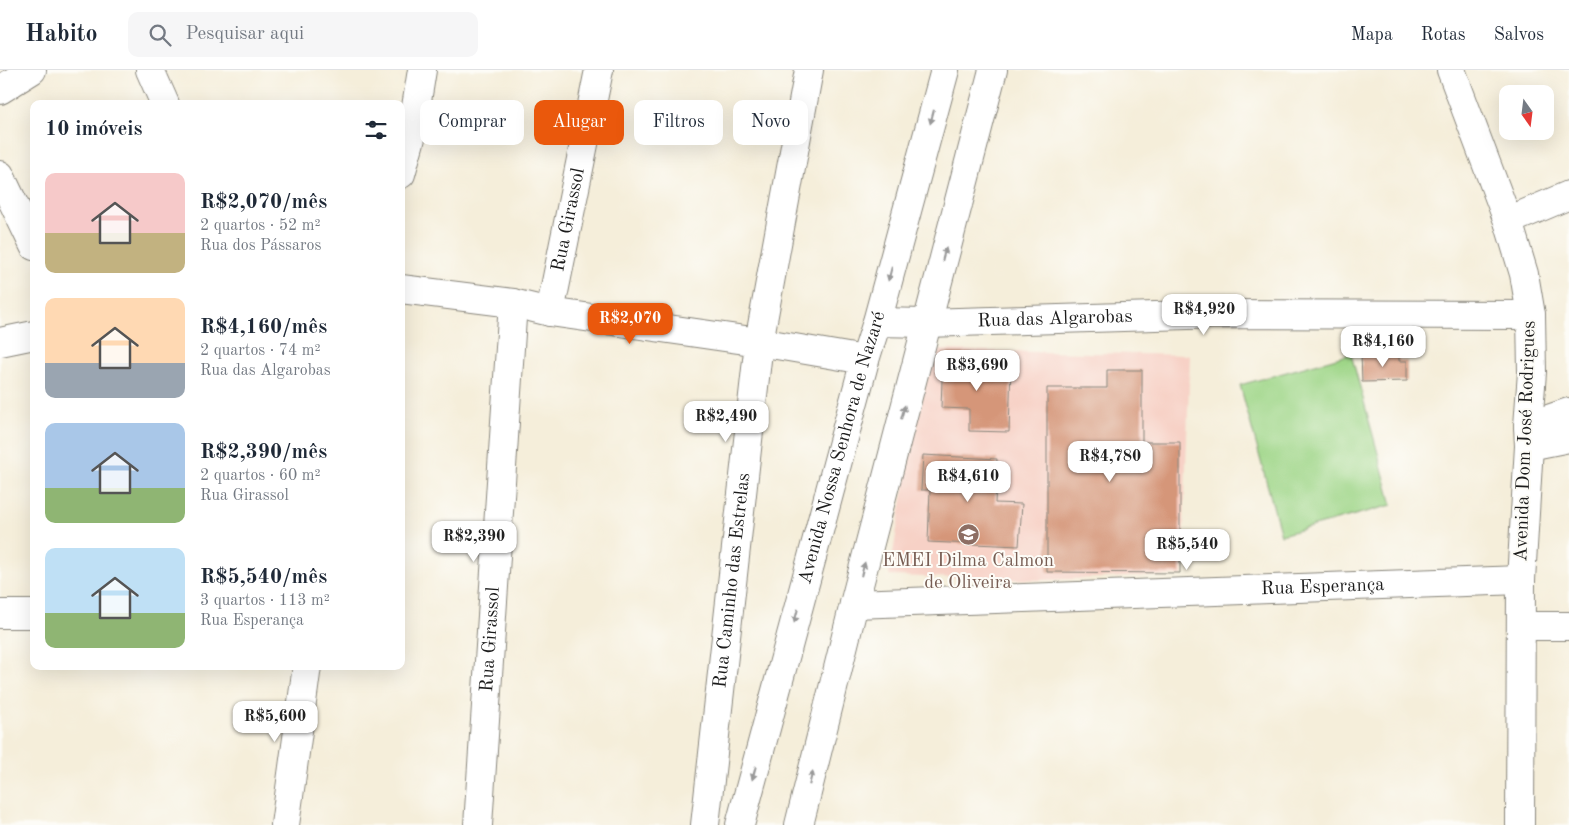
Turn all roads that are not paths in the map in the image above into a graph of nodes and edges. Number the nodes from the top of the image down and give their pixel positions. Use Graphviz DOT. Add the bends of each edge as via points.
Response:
graph roads {
  1 [pos="32,70"];
  2 [pos="150,70"];
  3 [pos="422,70"];
  4 [pos="599,70"];
  5 [pos="809,70"];
  6 [pos="945,70"];
  7 [pos="993,70"];
  8 [pos="1451,70"];
  9 [pos="0,90"];
  10 [pos="163,100"];
  11 [pos="405,158"];
  12 [pos="0,175"];
  13 [pos="1569,195"];
  14 [pos="1508,221"];
  15 [pos="30,238"];
  16 [pos="405,290"];
  17 [pos="513,303"];
  18 [pos="550,312"];
  19 [pos="1531,315"];
  20 [pos="877,322"];
  21 [pos="926,323"];
  22 [pos="30,336"];
  23 [pos="0,342"];
  24 [pos="759,342"];
  25 [pos="865,360"];
  26 [pos="1569,412"];
  27 [pos="1528,436"];
  28 [pos="1569,438"];
  29 [pos="1521,580"];
  30 [pos="854,604"];
  31 [pos="0,614"];
  32 [pos="30,614"];
  33 [pos="1521,626"];
  34 [pos="1569,626"];
  35 [pos="306,670"];
  36 [pos="285,825"];
  37 [pos="478,825"];
  38 [pos="705,825"];
  39 [pos="740,825"];
  40 [pos="799,825"];
  41 [pos="1520,825"];
  1 -- 9 [label="street"];
  2 -- 10 [label="street"];
  3 -- 11 [label="street"];
  4 -- 18 [label="street, Rua Girassol"];
  5 -- 24 [label="street, Rua Caminho das Estrelas"];
  6 -- 20 [label="street, Avenida Nossa Senhora de Nazaré, one-way"];
  21 -- 7 [label="street, one-way"];
  8 -- 14 [label="street, Avenida Dom José Rodrigues"];
  12 -- 15 [label="street"];
  13 -- 14 [label="street"];
  14 -- 19 [label="street, Avenida Dom José Rodrigues" via="1524,274"];
  16 -- 17 [label="street"];
  17 -- 18 [label="street"];
  17 -- 37 [label="street, Rua Girassol"];
  18 -- 24 [label="street"];
  19 -- 21 [label="street, Rua das Algarobas" via="1220,314"];
  19 -- 27 [label="street, Avenida Dom José Rodrigues"];
  20 -- 21 [label="street, Rua das Algarobas"];
  20 -- 25 [label="street, Avenida Nossa Senhora de Nazaré"];
  30 -- 21 [label="street, one-way"];
  22 -- 23 [label="street"];
  24 -- 25 [label="street"];
  24 -- 38 [label="street, Rua Caminho das Estrelas"];
  25 -- 39 [label="street, Avenida Nossa Senhora de Nazaré, one-way"];
  26 -- 27 [label="street"];
  27 -- 28 [label="street"];
  27 -- 29 [label="street, Avenida Dom José Rodrigues"];
  29 -- 30 [label="street, Rua Esperança"];
  29 -- 33 [label="street, Avenida Dom José Rodrigues"];
  40 -- 30 [label="street, one-way"];
  31 -- 32 [label="street"];
  33 -- 34 [label="street"];
  33 -- 41 [label="street, Avenida Dom José Rodrigues"];
  35 -- 36 [label="street"];
}
